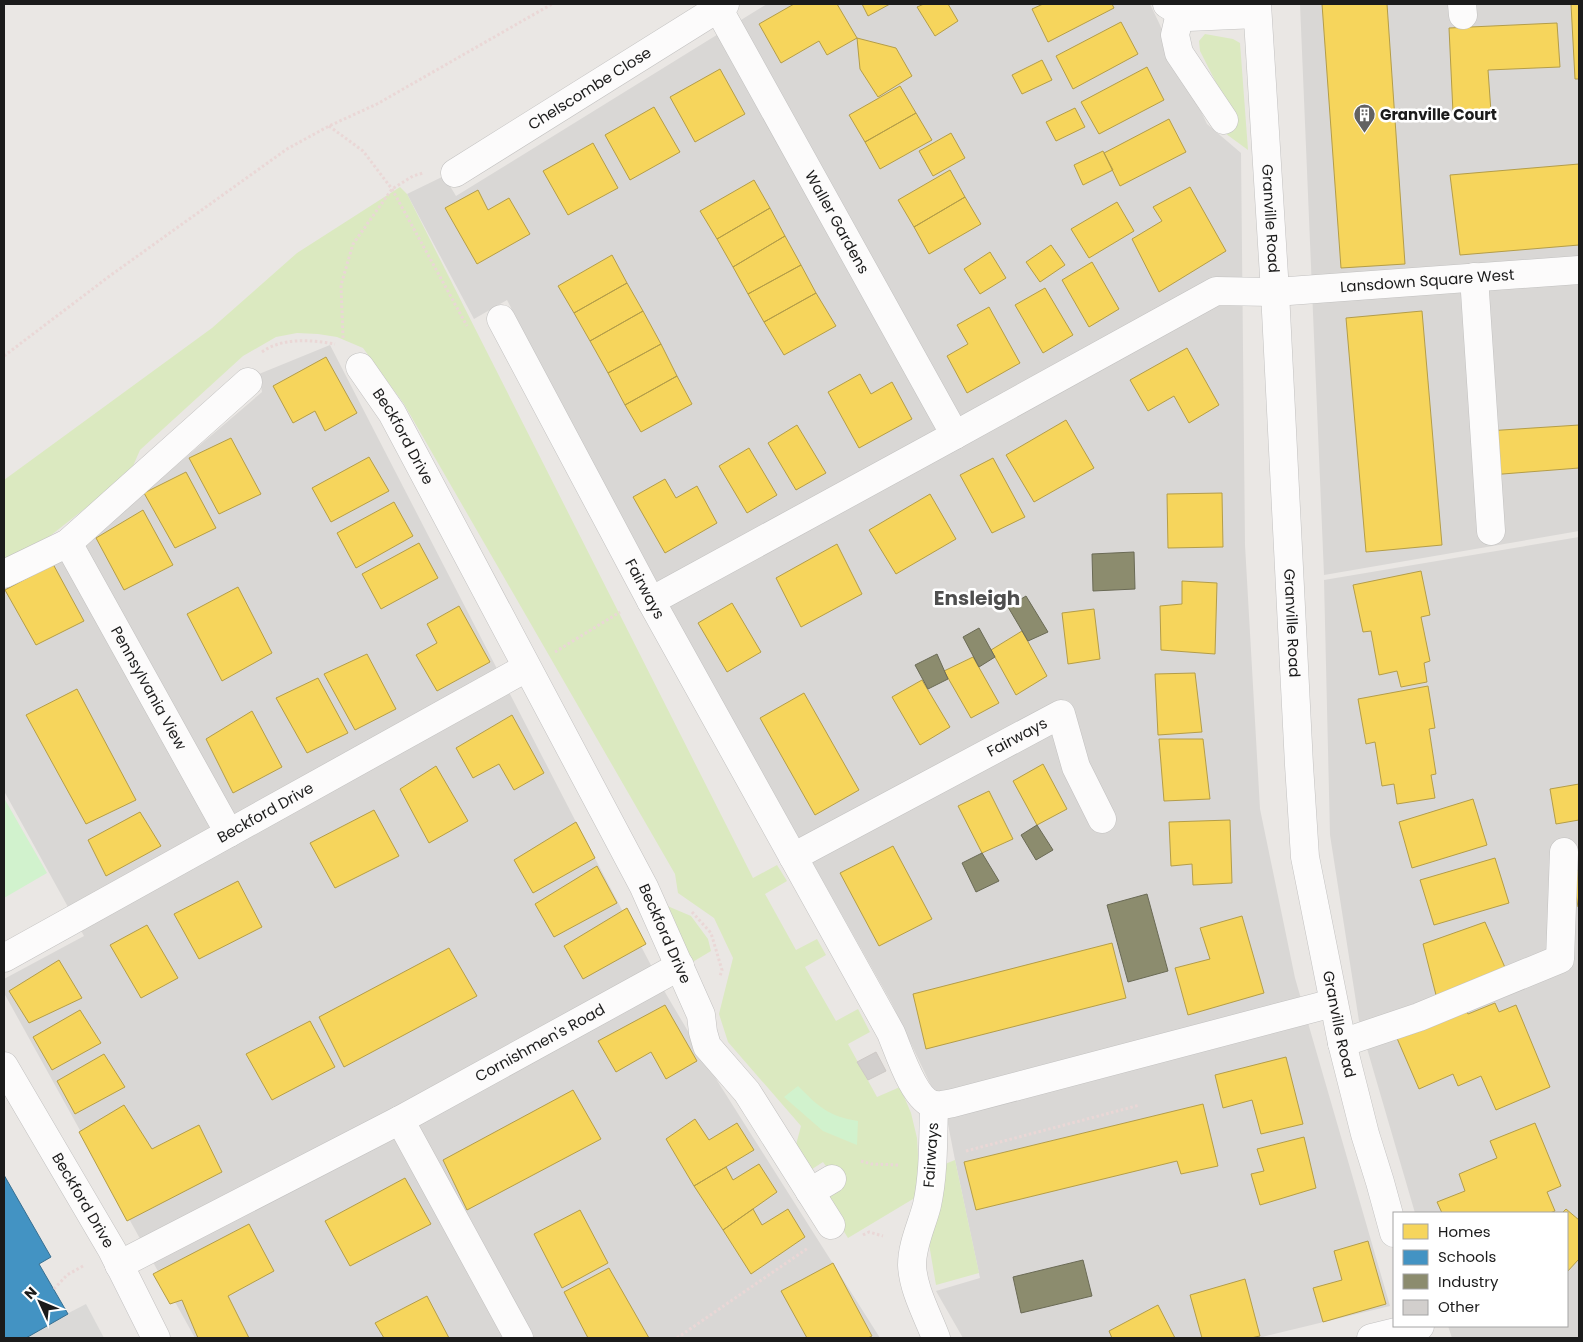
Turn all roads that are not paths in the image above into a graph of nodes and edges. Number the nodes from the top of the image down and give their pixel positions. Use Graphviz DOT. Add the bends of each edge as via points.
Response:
graph roads {
  1 [pos="721,6"];
  2 [pos="1173,8"];
  3 [pos="1257,9"];
  4 [pos="1224,120"];
  5 [pos="463,168"];
  6 [pos="1579,270"];
  7 [pos="1474,277"];
  8 [pos="1274,292"];
  9 [pos="501,319"];
  10 [pos="360,367"];
  11 [pos="248,382"];
  12 [pos="955,435"];
  13 [pos="1491,531"];
  14 [pos="68,544"];
  15 [pos="4,574"];
  16 [pos="651,601"];
  17 [pos="526,668"];
  18 [pos="1102,819"];
  19 [pos="229,833"];
  20 [pos="1564,852"];
  21 [pos="793,857"];
  22 [pos="4,958"];
  23 [pos="680,966"];
  24 [pos="1333,1003"];
  25 [pos="1342,1043"];
  26 [pos="4,1066"];
  27 [pos="934,1105"];
  28 [pos="400,1120"];
  29 [pos="1393,1229"];
  30 [pos="822,1234"];
  31 [pos="119,1265"];
  32 [pos="1416,1327"];
  33 [pos="156,1338"];
  34 [pos="519,1338"];
  35 [pos="936,1338"];
  36 [pos="1370,1338"];
  1 -- 5 [label="street, Chelscombe Close"];
  1 -- 12 [label="street, Waller Gardens"];
  2 -- 3 [label="street" via="1188,17"];
  2 -- 4 [label="street" via="1179,53"];
  3 -- 8 [label="street, Granville Road"];
  6 -- 7 [label="street, Lansdown Square West"];
  7 -- 8 [label="street, Lansdown Square West"];
  7 -- 13 [label="street"];
  8 -- 12 [label="street" via="1216,291"];
  8 -- 24 [label="street, Granville Road" via="1305,857"];
  9 -- 16 [label="street, Fairways"];
  10 -- 17 [label="street, Beckford Drive" via="392,413"];
  11 -- 14 [label="street"];
  12 -- 16 [label="street"];
  14 -- 15 [label="street"];
  14 -- 19 [label="street, Pennsylvania View"];
  16 -- 21 [label="street, Fairways"];
  17 -- 19 [label="street, Beckford Drive"];
  17 -- 23 [label="street, Beckford Drive" via="644,888"];
  18 -- 21 [label="street, Fairways" via="1076,767 1061,714"];
  19 -- 22 [label="street, Beckford Drive"];
  20 -- 25 [label="street" via="1560,959 1419,1017"];
  21 -- 27 [label="street, Fairways" via="891,1033 912,1086"];
  23 -- 28 [label="street, Cornishmen's Road"];
  23 -- 30 [label="street, Beckford Drive" via="701,1015 707,1046 821,1186"];
  24 -- 25 [label="street, Granville Road"];
  24 -- 27 [label="street, Fairways" via="953,1103"];
  25 -- 29 [label="street, Granville Road"];
  26 -- 31 [label="street, Beckford Drive"];
  27 -- 35 [label="street, Fairways" via="927,1205 912,1265"];
  28 -- 31 [label="street, Cornishmen's Road"];
  28 -- 34 [label="street"];
  31 -- 33 [label="street, Beckford Drive"];
  32 -- 36 [label="street"];
}
